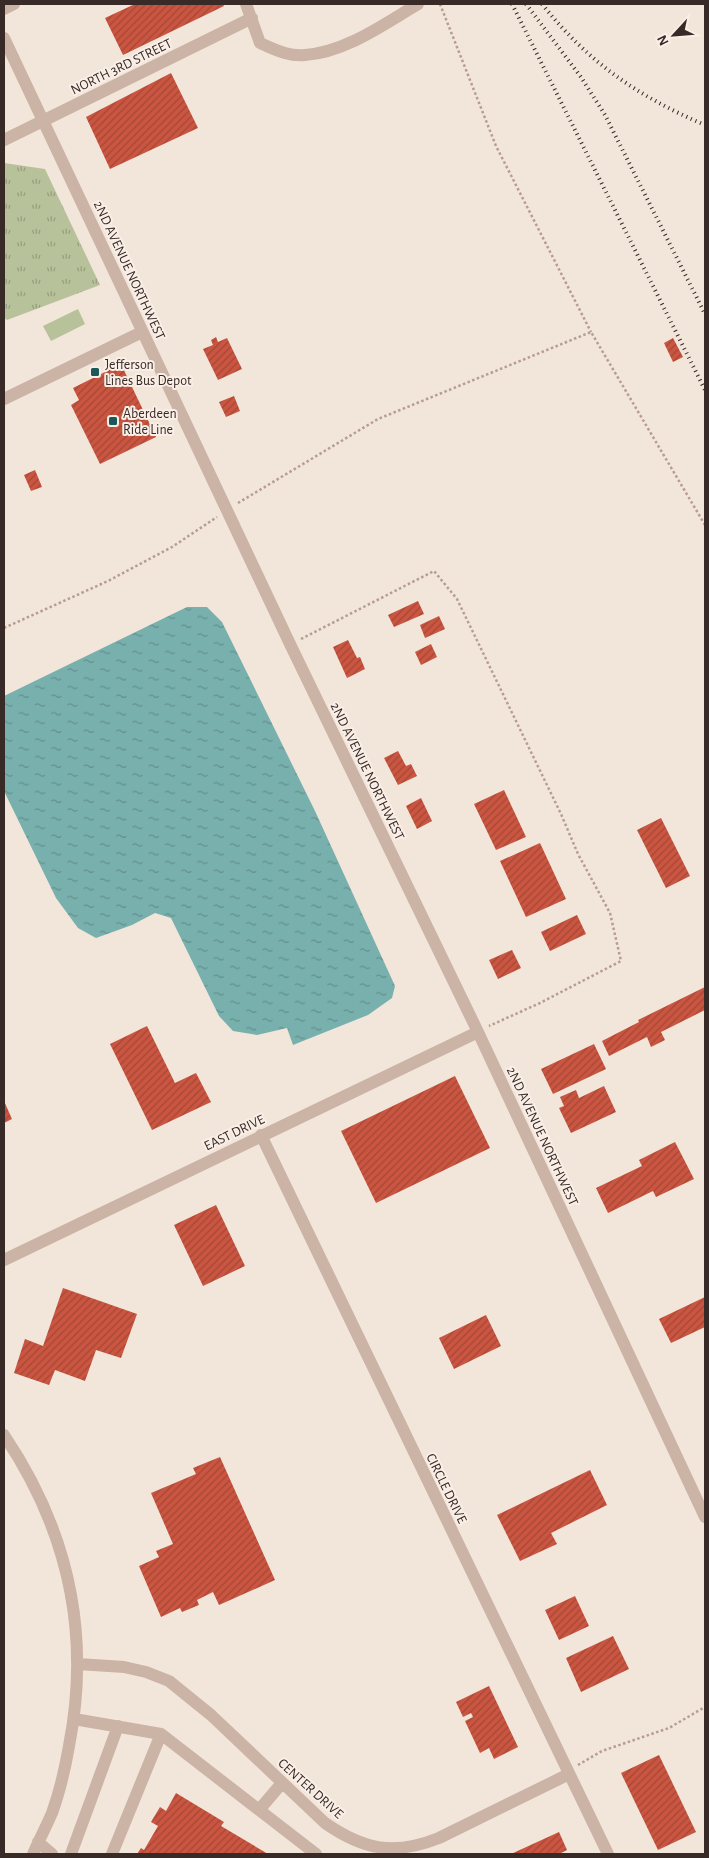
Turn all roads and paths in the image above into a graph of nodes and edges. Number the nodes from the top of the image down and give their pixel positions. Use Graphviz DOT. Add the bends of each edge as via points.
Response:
graph roads {
  1 [pos="14,4"];
  2 [pos="246,4"];
  3 [pos="418,4"];
  4 [pos="440,4"];
  5 [pos="4,9"];
  6 [pos="252,18"];
  7 [pos="4,38"];
  8 [pos="43,121"];
  9 [pos="4,140"];
  10 [pos="142,332"];
  11 [pos="591,332"];
  12 [pos="4,399"];
  13 [pos="227,510"];
  14 [pos="705,525"];
  15 [pos="4,628"];
  16 [pos="290,644"];
  17 [pos="478,1032"];
  18 [pos="261,1135"];
  19 [pos="4,1260"];
  20 [pos="4,1435"];
  21 [pos="705,1517"];
  22 [pos="78,1664"];
  23 [pos="705,1707"];
  24 [pos="74,1719"];
  25 [pos="118,1726"];
  26 [pos="161,1734"];
  27 [pos="568,1774"];
  28 [pos="282,1783"];
  29 [pos="259,1810"];
  30 [pos="36,1848"];
  31 [pos="52,1854"];
  32 [pos="71,1854"];
  33 [pos="112,1854"];
  34 [pos="316,1854"];
  35 [pos="608,1854"];
  1 -- 5 [label="street"];
  2 -- 6 [label="street"];
  3 -- 6 [label="street" via="363,36 330,50 304,56 282,53 260,43"];
  4 -- 11 [label="path" via="496,146"];
  6 -- 8 [label="street, NORTH 3RD STREET"];
  7 -- 8 [label="street, 2ND AVENUE NORTHWEST"];
  8 -- 9 [label="street, NORTH 3RD STREET"];
  8 -- 10 [label="street, 2ND AVENUE NORTHWEST"];
  10 -- 12 [label="street"];
  10 -- 13 [label="street, 2ND AVENUE NORTHWEST"];
  11 -- 13 [label="path" via="378,420"];
  11 -- 14 [label="path"];
  13 -- 15 [label="path" via="172,547 108,581"];
  13 -- 16 [label="street, 2ND AVENUE NORTHWEST"];
  16 -- 17 [label="street, 2ND AVENUE NORTHWEST"];
  16 -- 17 [label="path" via="434,570 457,600 578,854 610,913 621,960"];
  17 -- 18 [label="street, EAST DRIVE"];
  17 -- 21 [label="street, 2ND AVENUE NORTHWEST"];
  18 -- 19 [label="street, EAST DRIVE"];
  18 -- 27 [label="street, CIRCLE DRIVE"];
  20 -- 22 [label="street" via="52,1525 64,1561 73,1599"];
  22 -- 24 [label="street"];
  22 -- 28 [label="street, CENTER DRIVE" via="124,1667 169,1682 211,1715"];
  23 -- 27 [label="path" via="669,1728 602,1751"];
  24 -- 25 [label="street"];
  24 -- 30 [label="street" via="63,1775 52,1812"];
  25 -- 26 [label="street"];
  25 -- 32 [label="street"];
  26 -- 29 [label="street"];
  26 -- 33 [label="street"];
  27 -- 28 [label="street, CENTER DRIVE" via="439,1838 420,1846 398,1849 378,1848 342,1835"];
  27 -- 35 [label="street, CIRCLE DRIVE"];
  28 -- 29 [label="street"];
  29 -- 34 [label="street"];
  30 -- 31 [label="street"];
}
